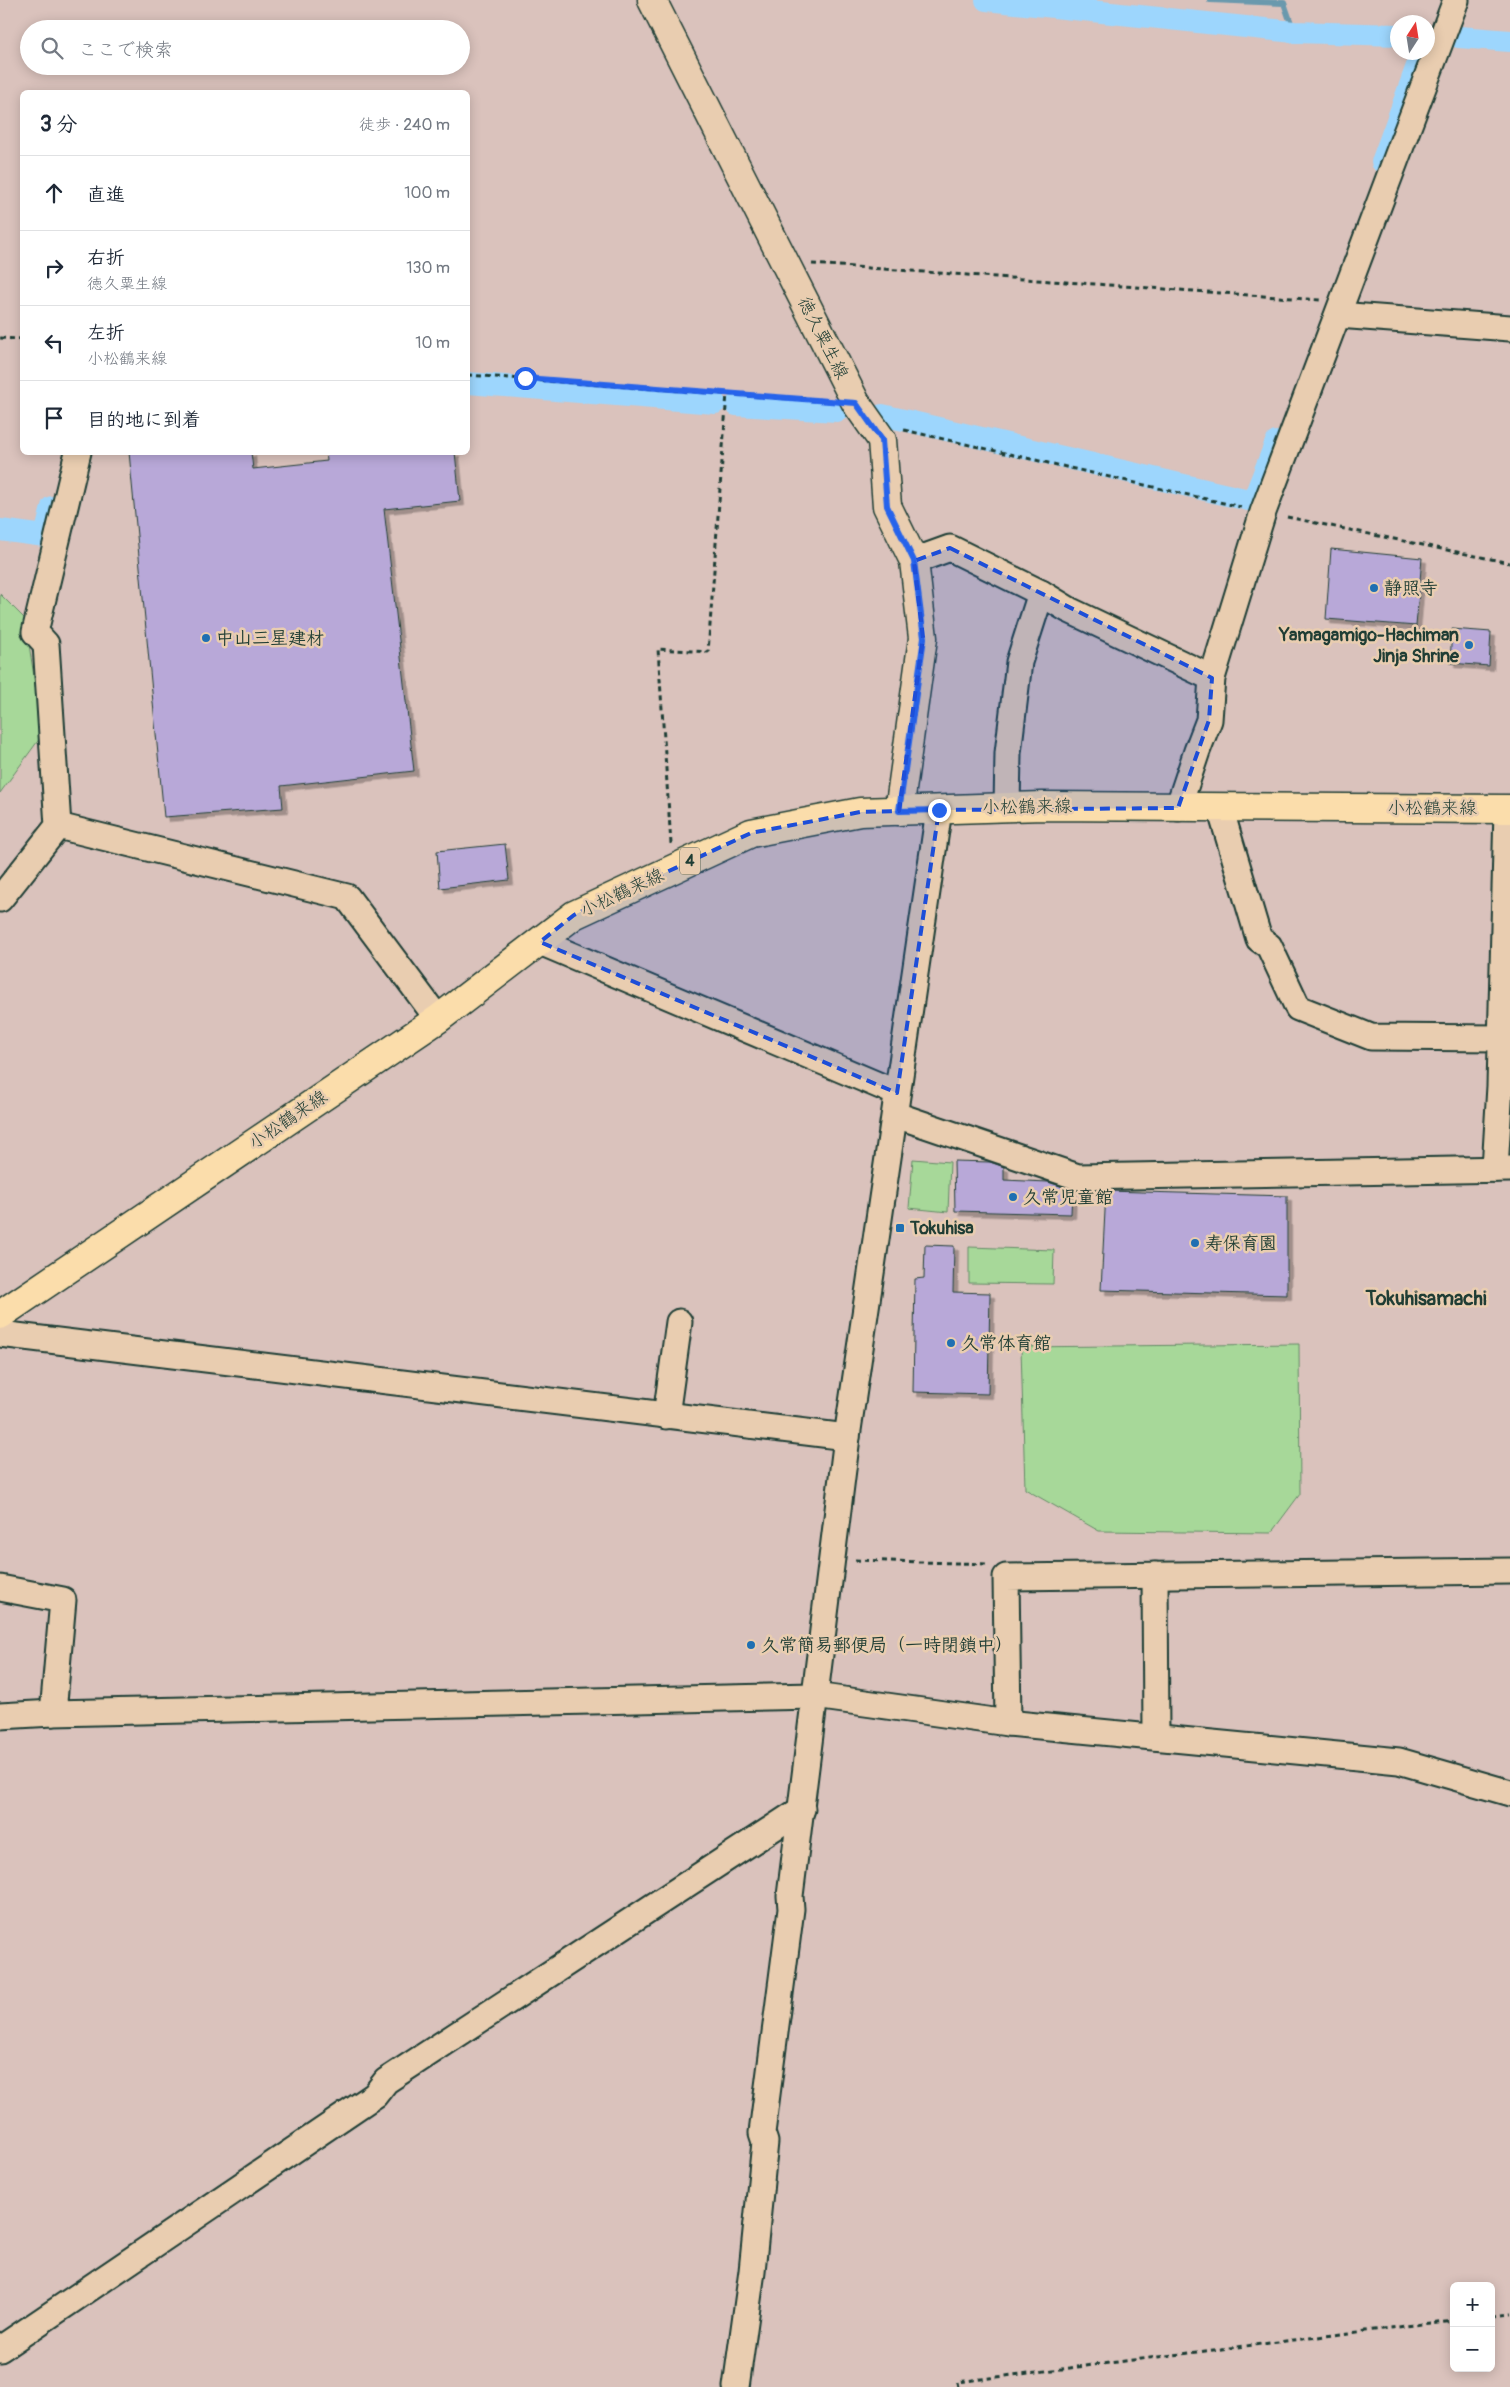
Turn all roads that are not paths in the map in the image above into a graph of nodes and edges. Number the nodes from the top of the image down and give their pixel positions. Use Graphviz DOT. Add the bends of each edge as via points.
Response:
graph roads {
  1 [pos="652,0"];
  2 [pos="1456,0"];
  3 [pos="1340,308"];
  4 [pos="1510,328"];
  5 [pos="77,455"];
  6 [pos="914,561"];
  7 [pos="1042,593"];
  8 [pos="1212,678"];
  9 [pos="1007,807"];
  10 [pos="1178,808"];
  11 [pos="1220,808"];
  12 [pos="1508,809"];
  13 [pos="939,810"];
  14 [pos="899,811"];
  15 [pos="58,826"];
  16 [pos="0,899"];
  17 [pos="540,942"];
  18 [pos="438,1019"];
  19 [pos="1501,1038"];
  20 [pos="897,1104"];
  21 [pos="1502,1169"];
  22 [pos="679,1322"];
  23 [pos="0,1331"];
  24 [pos="666,1416"];
  25 [pos="847,1438"];
  26 [pos="1510,1571"];
  27 [pos="1155,1575"];
  28 [pos="0,1588"];
  29 [pos="816,1696"];
  30 [pos="53,1713"];
  31 [pos="0,1716"];
  32 [pos="1008,1723"];
  33 [pos="1156,1737"];
  34 [pos="1510,1793"];
  35 [pos="802,1809"];
  36 [pos="0,2349"];
  37 [pos="736,2387"];
  1 -- 6 [label="main road, 徳久粟生線" via="784,262 864,413 882,440 887,506"];
  2 -- 3 [label="street"];
  3 -- 4 [label="street"];
  3 -- 8 [label="street" via="1263,512"];
  5 -- 15 [label="street" via="35,632 46,644"];
  6 -- 7 [label="street" via="950,548"];
  6 -- 14 [label="main road, 徳久粟生線" via="924,638"];
  7 -- 8 [label="street" via="1069,610"];
  7 -- 9 [label="street" via="1019,662 1008,753"];
  8 -- 10 [label="street" via="1209,720"];
  9 -- 10 [label="main road, 小松鶴来線 / 4"];
  9 -- 13 [label="main road, 小松鶴来線 / 4"];
  10 -- 11 [label="main road, 小松鶴来線 / 4"];
  11 -- 12 [label="main road, 小松鶴来線 / 4"];
  11 -- 19 [label="street" via="1259,940 1269,946 1298,1008 1371,1037"];
  12 -- 19 [label="street"];
  13 -- 14 [label="main road, 小松鶴来線 / 4"];
  13 -- 20 [label="street"];
  14 -- 17 [label="main road, 小松鶴来線 / 4" via="860,812 751,833 574,915"];
  15 -- 16 [label="street"];
  15 -- 18 [label="street" via="347,897"];
  17 -- 18 [label="main road, 小松鶴来線 / 4"];
  17 -- 20 [label="street"];
  18 -- 23 [label="main road, 小松鶴来線 / 4"];
  19 -- 21 [label="street"];
  20 -- 21 [label="street" via="1078,1176"];
  20 -- 25 [label="street"];
  22 -- 24 [label="street"];
  23 -- 24 [label="street"];
  24 -- 25 [label="street"];
  25 -- 29 [label="street"];
  26 -- 27 [label="street"];
  27 -- 32 [label="street" via="1006,1577"];
  27 -- 33 [label="street"];
  28 -- 30 [label="street" via="62,1600"];
  29 -- 30 [label="street"];
  29 -- 32 [label="street"];
  29 -- 35 [label="street"];
  30 -- 31 [label="street"];
  32 -- 33 [label="street"];
  33 -- 34 [label="street" via="1399,1761"];
  35 -- 36 [label="street" via="386,2081 375,2095"];
  35 -- 37 [label="street" via="762,2133 765,2142 752,2271"];
}
